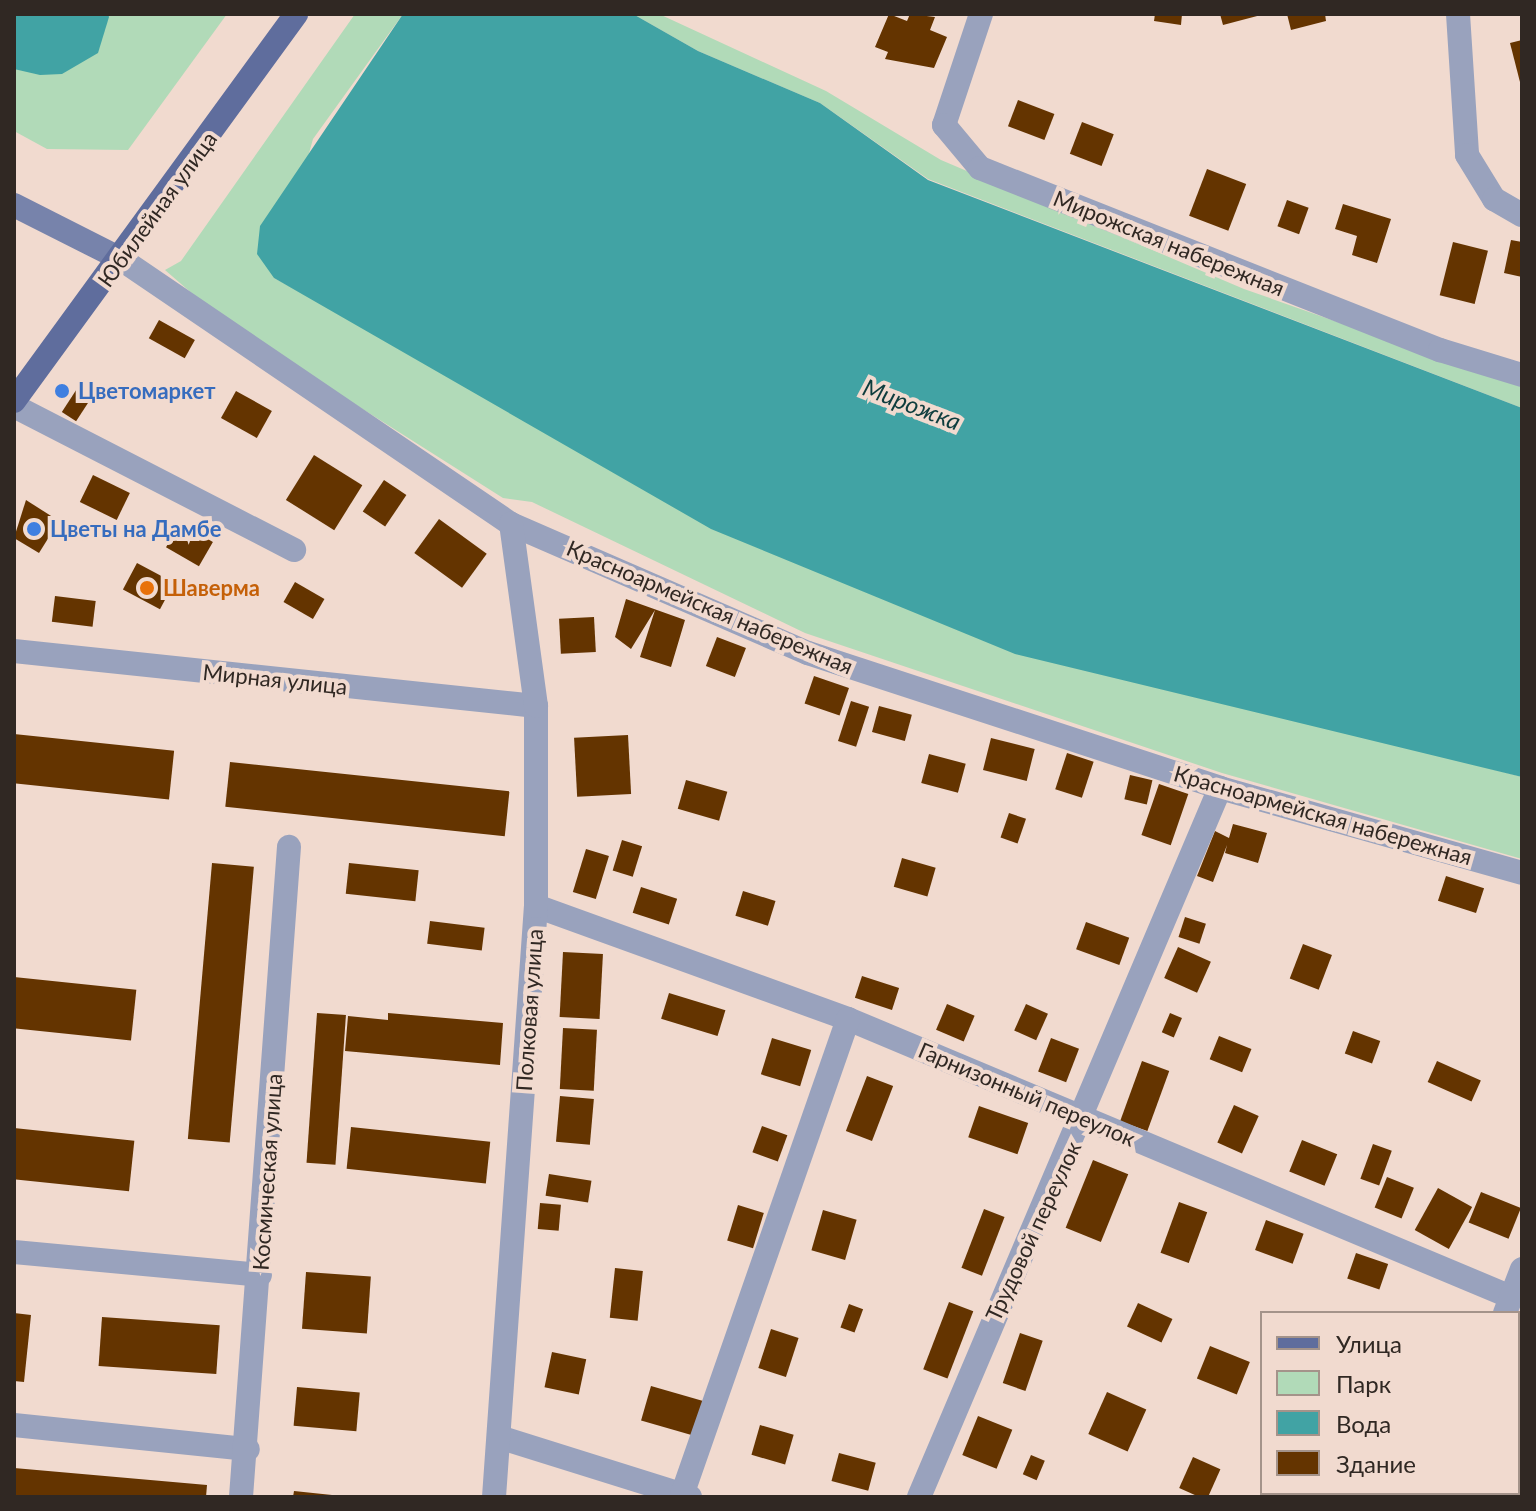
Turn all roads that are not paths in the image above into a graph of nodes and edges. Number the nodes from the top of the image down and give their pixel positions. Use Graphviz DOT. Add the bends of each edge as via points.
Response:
graph roads {
  1 [pos="296,14"];
  2 [pos="981,14"];
  3 [pos="1458,14"];
  4 [pos="14,205"];
  5 [pos="1522,215"];
  6 [pos="121,259"];
  7 [pos="1522,375"];
  8 [pos="14,404"];
  9 [pos="511,524"];
  10 [pos="294,550"];
  11 [pos="14,651"];
  12 [pos="536,706"];
  13 [pos="1220,788"];
  14 [pos="289,847"];
  15 [pos="1522,873"];
  16 [pos="536,906"];
  17 [pos="848,1019"];
  18 [pos="1085,1119"];
  19 [pos="14,1252"];
  20 [pos="1522,1269"];
  21 [pos="260,1275"];
  22 [pos="1508,1305"];
  23 [pos="14,1425"];
  24 [pos="502,1438"];
  25 [pos="248,1449"];
  26 [pos="686,1496"];
  27 [pos="241,1497"];
  28 [pos="494,1497"];
  29 [pos="919,1497"];
  1 -- 6 [label="main road, Юбилейная улица"];
  2 -- 7 [label="street, Мирожская набережная" via="944,125 980,168 1440,350"];
  3 -- 5 [label="street" via="1467,155 1494,199"];
  4 -- 6 [label="main road, Красноармейская набережная"];
  6 -- 8 [label="main road, Юбилейная улица"];
  6 -- 9 [label="street, Красноармейская набережная"];
  8 -- 10 [label="street"];
  9 -- 12 [label="street, Полковая улица"];
  9 -- 13 [label="street, Красноармейская набережная" via="808,653"];
  11 -- 12 [label="street, Мирная улица"];
  12 -- 16 [label="street, Полковая улица"];
  13 -- 15 [label="street, Красноармейская набережная"];
  13 -- 18 [label="street, Трудовой переулок"];
  14 -- 21 [label="street, Космическая улица"];
  16 -- 17 [label="street, Гарнизонный переулок"];
  16 -- 24 [label="street, Полковая улица"];
  17 -- 18 [label="street, Гарнизонный переулок"];
  17 -- 26 [label="street"];
  18 -- 22 [label="street, Гарнизонный переулок"];
  18 -- 29 [label="street, Трудовой переулок"];
  19 -- 21 [label="street"];
  20 -- 22 [label="street"];
  21 -- 25 [label="street, Космическая улица"];
  23 -- 25 [label="street"];
  24 -- 26 [label="street"];
  24 -- 28 [label="street, Полковая улица"];
  25 -- 27 [label="street, Космическая улица"];
}
